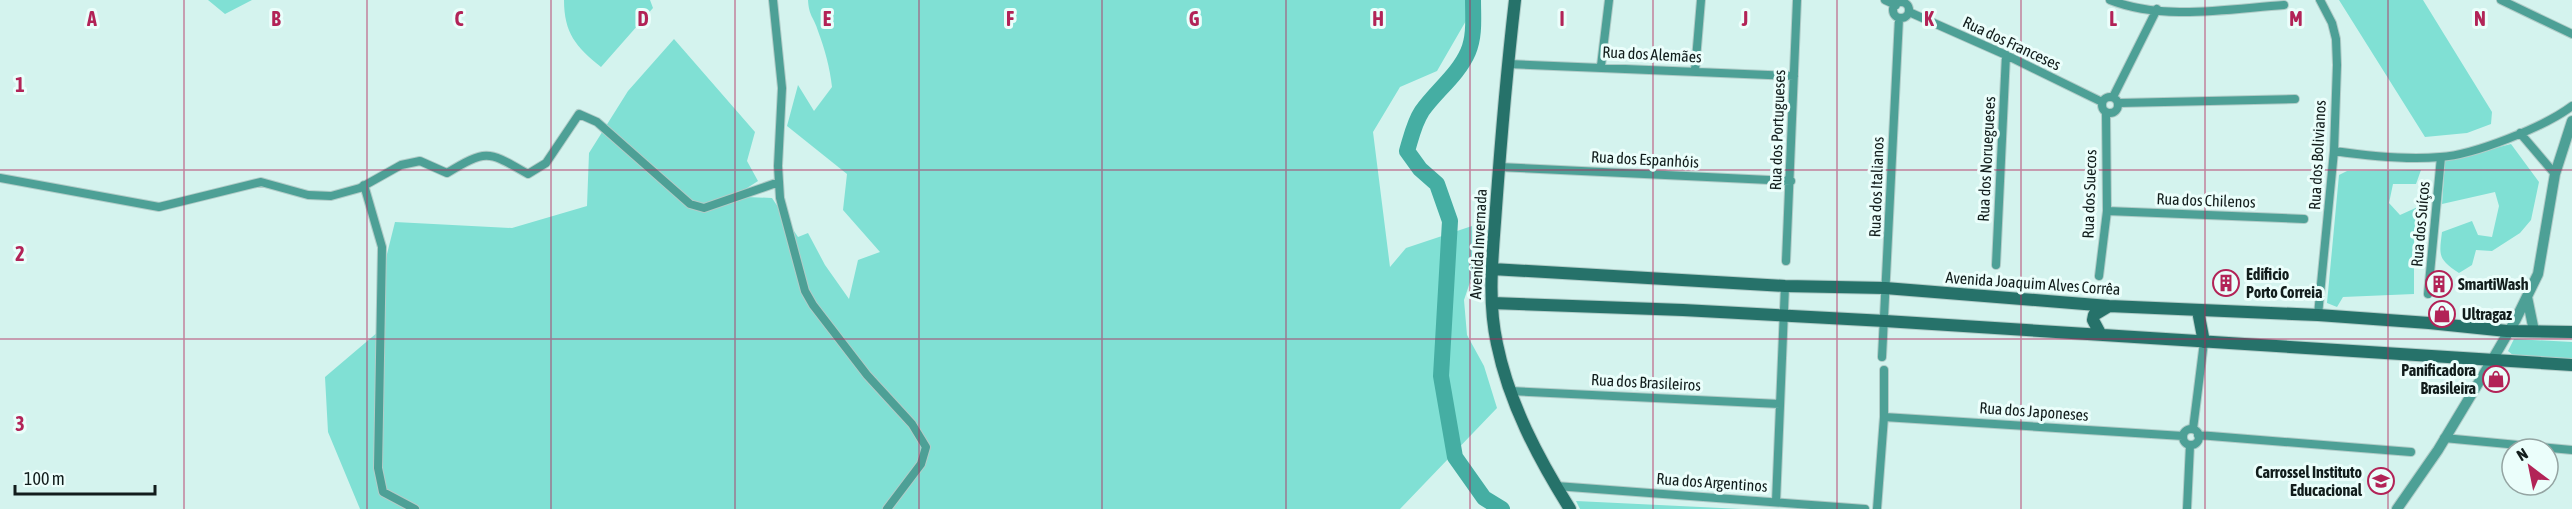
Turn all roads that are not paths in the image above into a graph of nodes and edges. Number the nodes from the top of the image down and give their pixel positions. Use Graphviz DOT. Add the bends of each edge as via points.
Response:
graph roads {
  1 [pos="773,0"];
  2 [pos="1515,0"];
  3 [pos="1609,0"];
  4 [pos="1701,0"];
  5 [pos="1797,0"];
  6 [pos="1885,0"];
  7 [pos="2110,0"];
  8 [pos="2320,0"];
  9 [pos="2501,0"];
  10 [pos="1900,2"];
  11 [pos="2284,5"];
  12 [pos="2157,9"];
  13 [pos="1909,12"];
  14 [pos="1899,18"];
  15 [pos="2572,34"];
  16 [pos="2006,55"];
  17 [pos="1508,64"];
  18 [pos="1601,66"];
  19 [pos="1695,70"];
  20 [pos="1794,76"];
  21 [pos="2295,99"];
  22 [pos="2116,100"];
  23 [pos="2102,102"];
  24 [pos="2572,106"];
  25 [pos="2106,112"];
  26 [pos="2572,121"];
  27 [pos="2520,133"];
  28 [pos="2334,151"];
  29 [pos="2441,157"];
  30 [pos="1499,167"];
  31 [pos="2555,174"];
  32 [pos="0,178"];
  33 [pos="1791,181"];
  34 [pos="779,182"];
  35 [pos="364,185"];
  36 [pos="2107,211"];
  37 [pos="2304,219"];
  38 [pos="1786,261"];
  39 [pos="1996,265"];
  40 [pos="1492,269"];
  41 [pos="2098,276"];
  42 [pos="1785,286"];
  43 [pos="1885,288"];
  44 [pos="2428,294"];
  45 [pos="2527,297"];
  46 [pos="1491,303"];
  47 [pos="2109,306"];
  48 [pos="2198,311"];
  49 [pos="2318,315"];
  50 [pos="1784,316"];
  51 [pos="1885,321"];
  52 [pos="2508,331"];
  53 [pos="2534,331"];
  54 [pos="2572,332"];
  55 [pos="2101,334"];
  56 [pos="2204,342"];
  57 [pos="1882,357"];
  58 [pos="2491,362"];
  59 [pos="2572,365"];
  60 [pos="1884,370"];
  61 [pos="1510,391"];
  62 [pos="1780,404"];
  63 [pos="1884,417"];
  64 [pos="2196,432"];
  65 [pos="2183,435"];
  66 [pos="2444,438"];
  67 [pos="2190,446"];
  68 [pos="2572,450"];
  69 [pos="2411,452"];
  70 [pos="1556,486"];
  71 [pos="1776,502"];
  72 [pos="415,509"];
  73 [pos="887,509"];
  74 [pos="1570,509"];
  75 [pos="1865,509"];
  76 [pos="1877,509"];
  77 [pos="2187,509"];
  78 [pos="2397,509"];
  1 -- 34 [label="street" via="782,88"];
  2 -- 17 [label="main road, Avenida Invernada"];
  3 -- 18 [label="street"];
  4 -- 19 [label="street"];
  5 -- 20 [label="street, Rua dos Portugueses"];
  6 -- 10 [label="street"];
  7 -- 12 [label="street" via="2130,8"];
  8 -- 28 [label="street, Rua dos Bolivianos" via="2336,39"];
  9 -- 15 [label="street"];
  10 -- 13 [label="street" via="1907,5"];
  10 -- 14 [label="street" via="1894,12"];
  11 -- 12 [label="street" via="2189,12"];
  12 -- 22 [label="street"];
  13 -- 14 [label="street"];
  13 -- 16 [label="street, Rua dos Franceses"];
  14 -- 43 [label="street, Rua dos Italianos"];
  16 -- 23 [label="street, Rua dos Franceses"];
  16 -- 39 [label="street, Rua dos Noruegueses"];
  17 -- 18 [label="street, Rua dos Alemães"];
  17 -- 30 [label="main road, Avenida Invernada"];
  18 -- 19 [label="street, Rua dos Alemães"];
  19 -- 20 [label="street, Rua dos Alemães"];
  20 -- 33 [label="street, Rua dos Portugueses"];
  21 -- 22 [label="street"];
  22 -- 23 [label="street" via="2106,98"];
  22 -- 25 [label="street" via="2114,113"];
  23 -- 25 [label="street"];
  24 -- 27 [label="street" via="2558,117"];
  25 -- 36 [label="street, Rua dos Suecos"];
  26 -- 31 [label="street"];
  27 -- 29 [label="street"];
  27 -- 31 [label="street"];
  28 -- 29 [label="street" via="2376,157"];
  28 -- 49 [label="street, Rua dos Bolivianos"];
  29 -- 44 [label="street, Rua dos Suíços"];
  30 -- 33 [label="street, Rua dos Espanhóis"];
  30 -- 40 [label="main road, Avenida Invernada"];
  31 -- 45 [label="street" via="2538,274"];
  32 -- 35 [label="street" via="159,207 261,182 308,195 331,196"];
  33 -- 38 [label="street, Rua dos Portugueses"];
  34 -- 35 [label="street" via="704,208 690,204 597,122 579,114 546,163 528,174 495,156 483,154 447,173 420,161 401,165"];
  34 -- 73 [label="street" via="801,278 813,305 867,375 912,424 926,447 921,464"];
  35 -- 72 [label="street" via="382,247 378,468 383,492"];
  36 -- 37 [label="street, Rua dos Chilenos"];
  36 -- 41 [label="street, Rua dos Suecos"];
  40 -- 42 [label="main road, Avenida Joaquim Alves Corrêa"];
  40 -- 46 [label="main road, Avenida Invernada"];
  42 -- 43 [label="main road, Avenida Joaquim Alves Corrêa"];
  42 -- 50 [label="street"];
  43 -- 47 [label="main road, Avenida Joaquim Alves Corrêa"];
  43 -- 51 [label="street, Rua dos Italianos"];
  45 -- 52 [label="street"];
  45 -- 53 [label="street"];
  46 -- 50 [label="main road"];
  46 -- 61 [label="main road, Avenida Invernada" via="1496,343"];
  47 -- 48 [label="main road, Avenida Joaquim Alves Corrêa"];
  47 -- 55 [label="main road" via="2094,315 2094,325"];
  48 -- 49 [label="main road, Avenida Joaquim Alves Corrêa"];
  48 -- 56 [label="main road"];
  49 -- 52 [label="main road, Avenida Joaquim Alves Corrêa"];
  50 -- 51 [label="main road"];
  50 -- 62 [label="street"];
  51 -- 55 [label="main road"];
  51 -- 57 [label="street, Rua dos Italianos"];
  52 -- 53 [label="main road, Avenida Joaquim Alves Corrêa"];
  52 -- 58 [label="street"];
  53 -- 54 [label="main road, Avenida Joaquim Alves Corrêa"];
  55 -- 56 [label="main road"];
  56 -- 58 [label="main road"];
  56 -- 64 [label="street"];
  58 -- 59 [label="main road"];
  58 -- 66 [label="street"];
  60 -- 63 [label="street"];
  61 -- 62 [label="street, Rua dos Brasileiros"];
  61 -- 70 [label="main road, Avenida Invernada"];
  62 -- 71 [label="street"];
  63 -- 65 [label="street, Rua dos Japoneses"];
  63 -- 76 [label="street"];
  64 -- 65 [label="street" via="2188,430"];
  64 -- 67 [label="street" via="2197,442"];
  64 -- 69 [label="street"];
  65 -- 67 [label="street" via="2183,441"];
  66 -- 68 [label="street"];
  66 -- 78 [label="street"];
  67 -- 77 [label="street"];
  70 -- 71 [label="street, Rua dos Argentinos"];
  70 -- 74 [label="main road, Avenida Invernada"];
  71 -- 75 [label="street, Rua dos Argentinos"];
}
